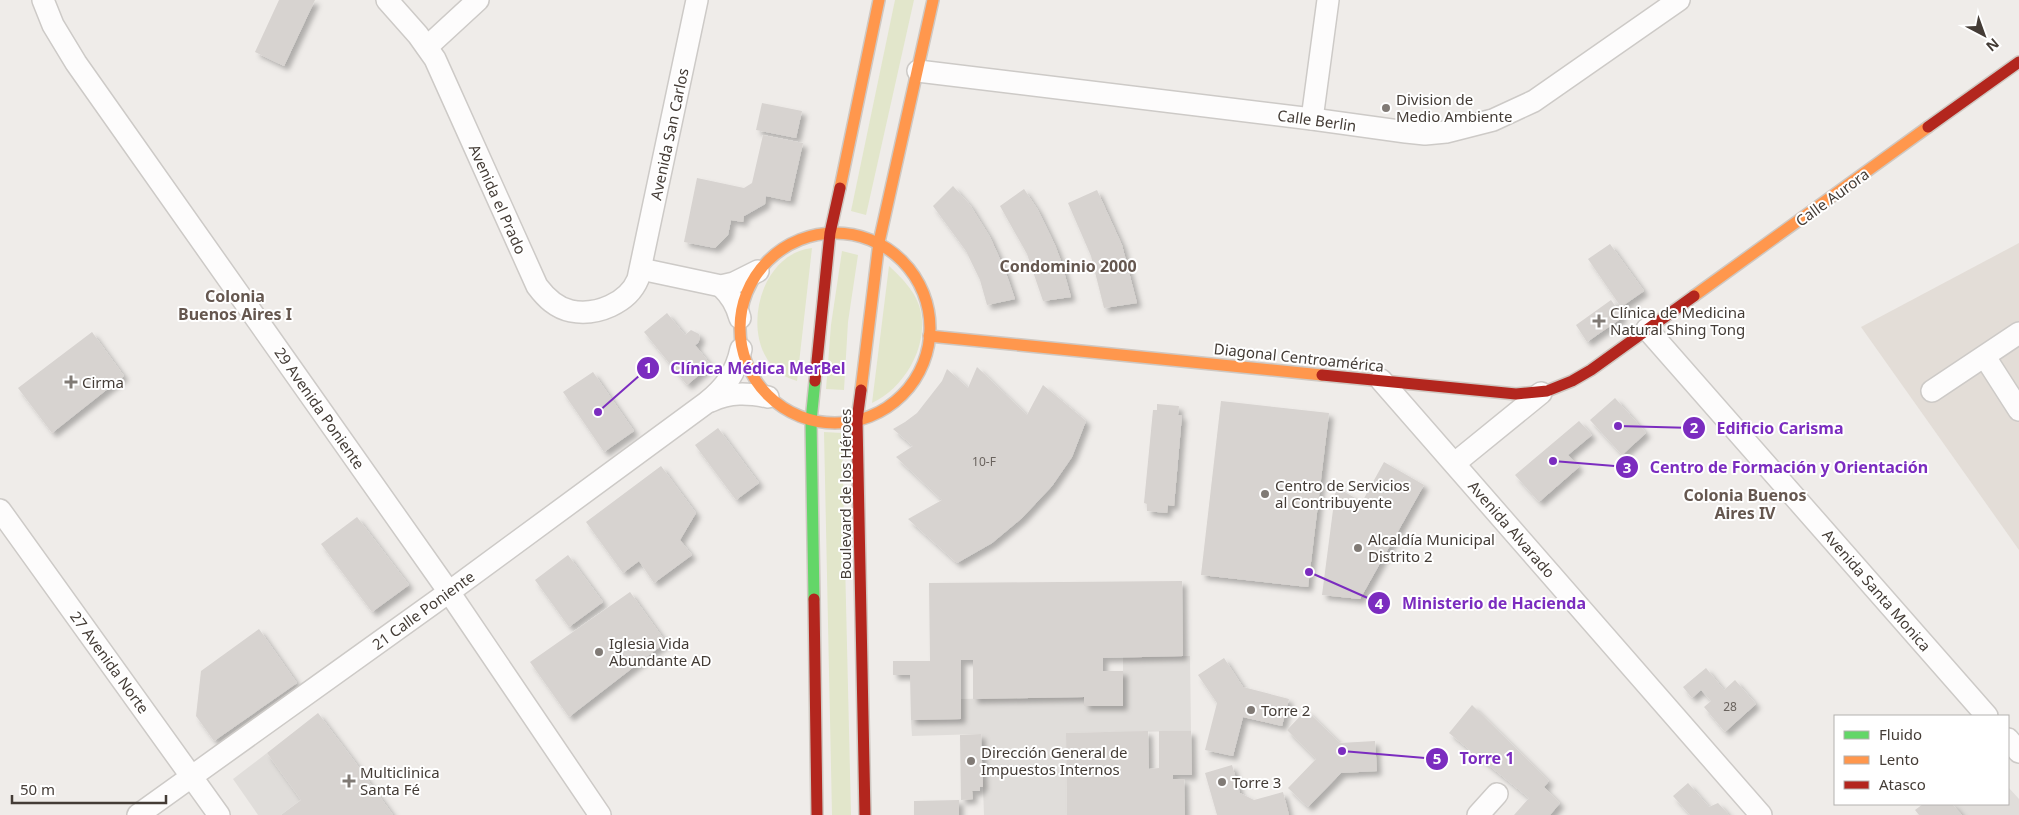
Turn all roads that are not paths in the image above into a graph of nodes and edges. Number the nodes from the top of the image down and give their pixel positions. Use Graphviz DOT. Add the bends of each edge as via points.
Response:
graph roads {
  1 [pos="43,0"];
  2 [pos="387,0"];
  3 [pos="478,0"];
  4 [pos="697,0"];
  5 [pos="879,0"];
  6 [pos="933,0"];
  7 [pos="1328,0"];
  8 [pos="1651,0"];
  9 [pos="1679,0"];
  10 [pos="1643,25"];
  11 [pos="427,47"];
  12 [pos="2016,67"];
  13 [pos="918,71"];
  14 [pos="1312,119"];
  15 [pos="830,233"];
  16 [pos="879,242"];
  17 [pos="641,269"];
  18 [pos="758,271"];
  19 [pos="721,286"];
  20 [pos="740,318"];
  21 [pos="1647,330"];
  22 [pos="2019,333"];
  23 [pos="929,336"];
  24 [pos="741,349"];
  25 [pos="1985,357"];
  26 [pos="1380,380"];
  27 [pos="1932,391"];
  28 [pos="1540,393"];
  29 [pos="768,397"];
  30 [pos="706,403"];
  31 [pos="2019,410"];
  32 [pos="857,420"];
  33 [pos="811,421"];
  34 [pos="1455,463"];
  35 [pos="0,510"];
  36 [pos="449,592"];
  37 [pos="1986,715"];
  38 [pos="2009,741"];
  39 [pos="2019,752"];
  40 [pos="192,776"];
  41 [pos="1496,794"];
  42 [pos="138,815"];
  43 [pos="219,815"];
  44 [pos="600,815"];
  45 [pos="817,815"];
  46 [pos="866,815"];
  47 [pos="1478,815"];
  48 [pos="1760,815"];
  1 -- 36 [label="street, 29 Avenida Poniente" via="53,25 76,63"];
  2 -- 11 [label="street, Avenida el Prado"];
  3 -- 11 [label="street"];
  4 -- 17 [label="street, Avenida San Carlos"];
  5 -- 15 [label="main road, Boulevard de los Héroes"];
  6 -- 13 [label="main road, Boulevard de los Héroes"];
  7 -- 14 [label="street"];
  8 -- 10 [label="street"];
  9 -- 10 [label="street, Calle Berlin"];
  10 -- 14 [label="street, Calle Berlin" via="1534,100 1468,128 1425,134"];
  11 -- 17 [label="street, Avenida el Prado" via="532,277 544,296 570,311 590,312 620,301 635,286"];
  12 -- 21 [label="main road, Calle Aurora"];
  13 -- 14 [label="street, Calle Berlin"];
  13 -- 16 [label="main road, Boulevard de los Héroes"];
  15 -- 16 [label="main road" via="855,235"];
  15 -- 18 [label="main road" via="801,238 778,252"];
  15 -- 33 [label="main road, Boulevard de los Héroes"];
  16 -- 23 [label="main road" via="913,269 924,290 930,312"];
  16 -- 32 [label="main road, Boulevard de los Héroes"];
  17 -- 19 [label="street"];
  18 -- 19 [label="street"];
  18 -- 20 [label="main road" via="746,294"];
  19 -- 20 [label="street" via="737,306"];
  20 -- 24 [label="main road"];
  21 -- 28 [label="main road, Diagonal Centroamérica" via="1574,380"];
  21 -- 37 [label="street, Avenida Santa Monica"];
  22 -- 25 [label="street"];
  23 -- 26 [label="main road, Diagonal Centroamérica"];
  23 -- 32 [label="main road" via="922,364 907,390 884,409"];
  24 -- 29 [label="main road" via="747,367"];
  24 -- 30 [label="street, 21 Calle Poniente" via="738,365 730,380"];
  25 -- 27 [label="street"];
  25 -- 31 [label="street"];
  26 -- 28 [label="main road, Diagonal Centroamérica" via="1516,394"];
  26 -- 34 [label="street, Avenida Alvarado"];
  28 -- 34 [label="street"];
  29 -- 30 [label="street, 21 Calle Poniente" via="736,394 720,396"];
  29 -- 33 [label="main road" via="795,415"];
  30 -- 36 [label="street, 21 Calle Poniente"];
  32 -- 33 [label="main road" via="834,424"];
  32 -- 46 [label="main road, Boulevard de los Héroes"];
  33 -- 45 [label="main road, Boulevard de los Héroes"];
  34 -- 48 [label="street, Avenida Alvarado"];
  35 -- 40 [label="street, 27 Avenida Norte"];
  36 -- 40 [label="street, 21 Calle Poniente"];
  36 -- 44 [label="street, 29 Avenida Poniente"];
  38 -- 39 [label="street"];
  40 -- 42 [label="street, 21 Calle Poniente"];
  40 -- 43 [label="street, 27 Avenida Norte"];
  41 -- 47 [label="street"];
}
